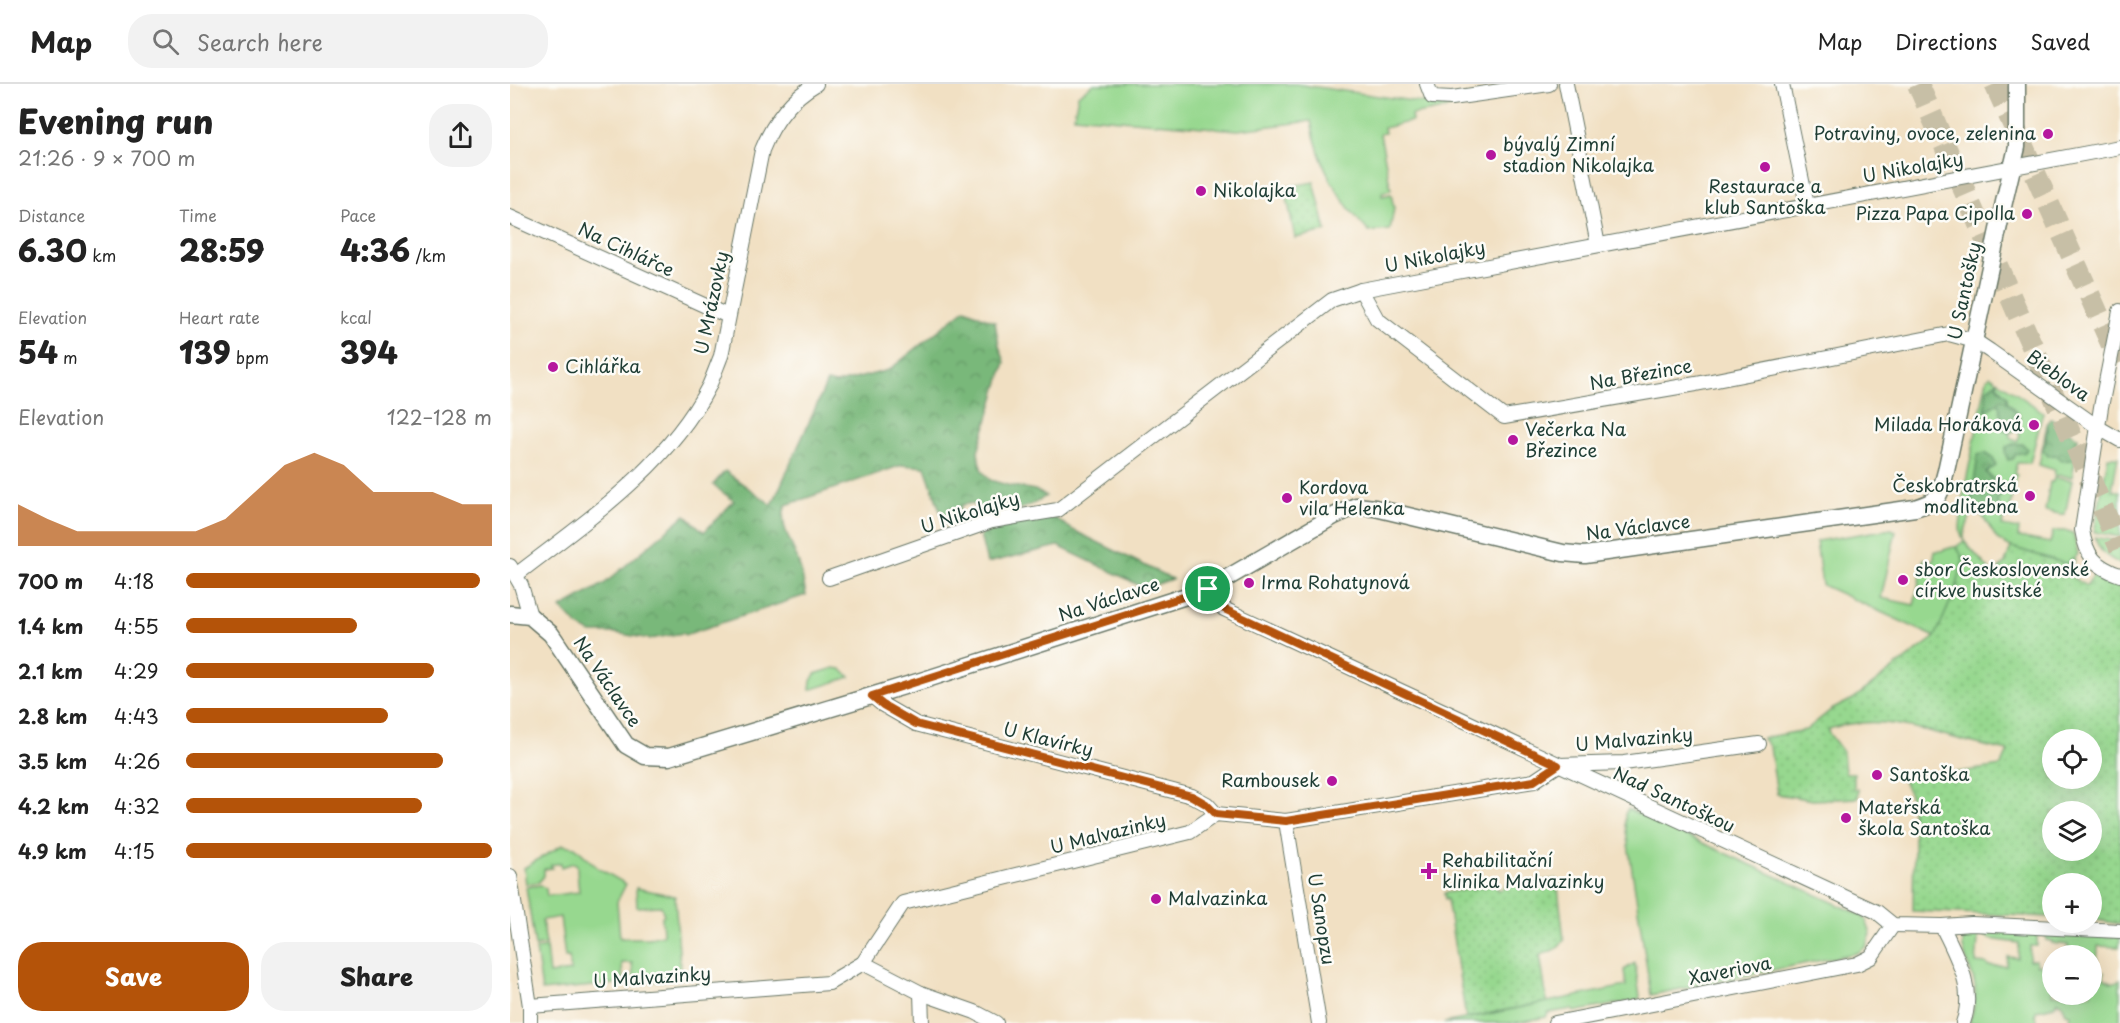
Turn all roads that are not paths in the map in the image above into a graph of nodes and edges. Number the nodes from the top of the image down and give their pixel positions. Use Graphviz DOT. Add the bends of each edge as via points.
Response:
graph roads {
  1 [pos="816,84"];
  2 [pos="1426,84"];
  3 [pos="1549,84"];
  4 [pos="1566,84"];
  5 [pos="1782,84"];
  6 [pos="2017,84"];
  7 [pos="2120,147"];
  8 [pos="2014,168"];
  9 [pos="1807,205"];
  10 [pos="510,217"];
  11 [pos="1598,245"];
  12 [pos="1361,290"];
  13 [pos="2120,311"];
  14 [pos="728,316"];
  15 [pos="1975,341"];
  16 [pos="2099,428"];
  17 [pos="2120,441"];
  18 [pos="1934,502"];
  19 [pos="513,570"];
  20 [pos="2120,575"];
  21 [pos="829,578"];
  22 [pos="1208,589"];
  23 [pos="510,614"];
  24 [pos="530,616"];
  25 [pos="872,696"];
  26 [pos="1759,744"];
  27 [pos="1558,765"];
  28 [pos="1216,814"];
  29 [pos="1286,821"];
  30 [pos="510,876"];
  31 [pos="1893,925"];
  32 [pos="1942,926"];
  33 [pos="2120,931"];
  34 [pos="863,963"];
  35 [pos="921,993"];
  36 [pos="530,1006"];
  37 [pos="530,1023"];
  38 [pos="922,1023"];
  39 [pos="996,1023"];
  40 [pos="1319,1023"];
  41 [pos="1556,1023"];
  42 [pos="1963,1023"];
  1 -- 14 [label="street, U Mrázovky" via="784,111 762,150"];
  2 -- 3 [label="street" via="1432,97 1452,98"];
  4 -- 11 [label="street"];
  5 -- 9 [label="street"];
  6 -- 8 [label="street, U Santošky"];
  7 -- 8 [label="street, U Nikolajky"];
  8 -- 9 [label="street, U Nikolajky"];
  8 -- 15 [label="street, U Santošky"];
  9 -- 11 [label="street, U Nikolajky"];
  10 -- 14 [label="street, Na Cihlářce"];
  11 -- 12 [label="street, U Nikolajky"];
  12 -- 15 [label="street, Na Březince" via="1377,319 1504,417 1945,335"];
  12 -- 21 [label="street, U Nikolajky" via="1332,300 1058,510 992,522"];
  13 -- 16 [label="street"];
  14 -- 19 [label="street, U Mrázovky" via="721,356 708,386 664,449 618,495"];
  15 -- 16 [label="street, Bieblova"];
  15 -- 18 [label="street, U Santošky" via="1947,471"];
  16 -- 17 [label="street, Bieblova"];
  16 -- 20 [label="street" via="2082,530 2092,559"];
  18 -- 22 [label="street, Na Václavce" via="1915,508 1585,555 1356,506"];
  19 -- 24 [label="street"];
  22 -- 25 [label="street, Na Václavce"];
  22 -- 27 [label="street, Nad Santoškou" via="1224,609"];
  23 -- 24 [label="street"];
  24 -- 25 [label="street, Na Václavce" via="551,634 626,745 645,756 683,754"];
  25 -- 28 [label="street, U Klavírky" via="916,724 1192,796"];
  26 -- 27 [label="street, U Malvazinky" via="1623,763"];
  27 -- 29 [label="street, U Malvazinky" via="1534,781"];
  27 -- 31 [label="street, Nad Santoškou" via="1877,912"];
  28 -- 29 [label="street, U Malvazinky"];
  28 -- 34 [label="street, U Malvazinky" via="1190,832 903,903"];
  29 -- 40 [label="street, U Sanopzu"];
  30 -- 36 [label="street"];
  31 -- 32 [label="street"];
  31 -- 41 [label="street, Xaveriova" via="1872,957 1857,964"];
  32 -- 33 [label="street"];
  32 -- 42 [label="street" via="1961,965 1967,988"];
  34 -- 35 [label="street"];
  34 -- 36 [label="street, U Malvazinky" via="830,982"];
  35 -- 38 [label="street"];
  35 -- 39 [label="street"];
  36 -- 37 [label="street"];
}
